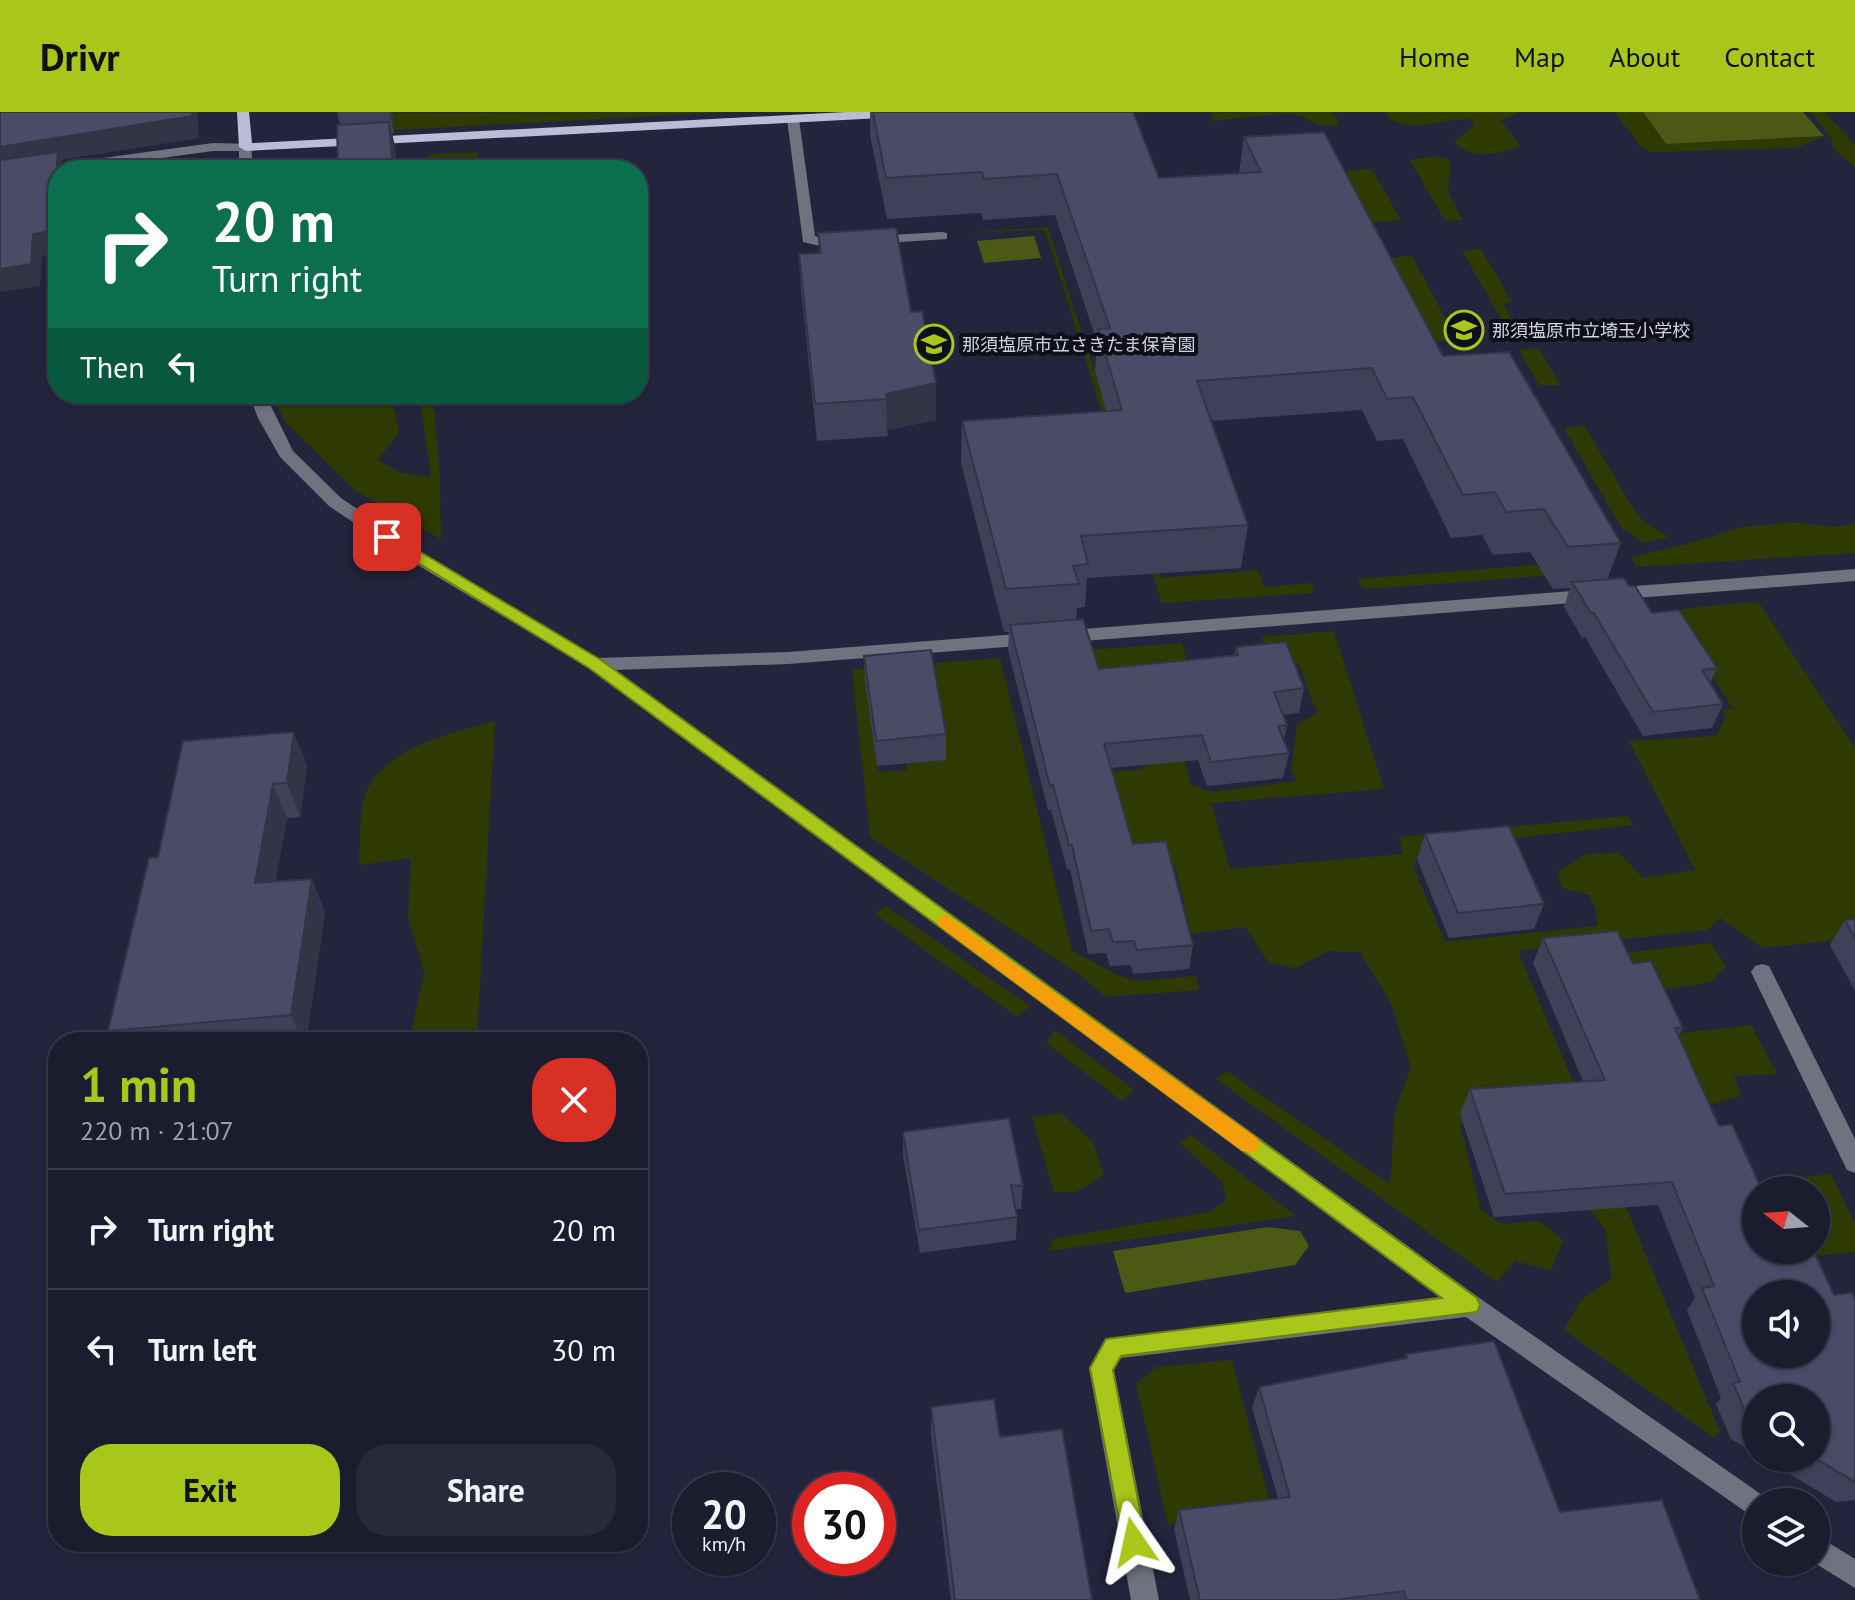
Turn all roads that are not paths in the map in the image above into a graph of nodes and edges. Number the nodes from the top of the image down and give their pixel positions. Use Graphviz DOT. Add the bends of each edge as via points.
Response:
graph roads {
  1 [pos="243,112"];
  2 [pos="920,112"];
  3 [pos="793,119"];
  4 [pos="246,147"];
  5 [pos="118,160"];
  6 [pos="246,160"];
  7 [pos="48,169"];
  8 [pos="0,176"];
  9 [pos="942,236"];
  10 [pos="261,404"];
  11 [pos="1855,575"];
  12 [pos="595,664"];
  13 [pos="1762,972"];
  14 [pos="1855,1163"];
  15 [pos="1469,1305"];
  16 [pos="1742,1496"];
  17 [pos="1830,1556"];
  18 [pos="1851,1569"];
  19 [pos="1145,1600"];
  1 -- 4 [label="main road"];
  2 -- 3 [label="main road"];
  3 -- 4 [label="main road"];
  3 -- 9 [label="street" via="808,239 824,243"];
  4 -- 5 [label="street"];
  4 -- 6 [label="street"];
  7 -- 8 [label="street"];
  10 -- 12 [label="street" via="286,454 335,502"];
  11 -- 12 [label="street" via="788,658"];
  12 -- 15 [label="street"];
  13 -- 14 [label="street"];
  15 -- 16 [label="street"];
  15 -- 19 [label="street" via="1114,1347 1101,1368"];
  17 -- 18 [label="street"];
}
